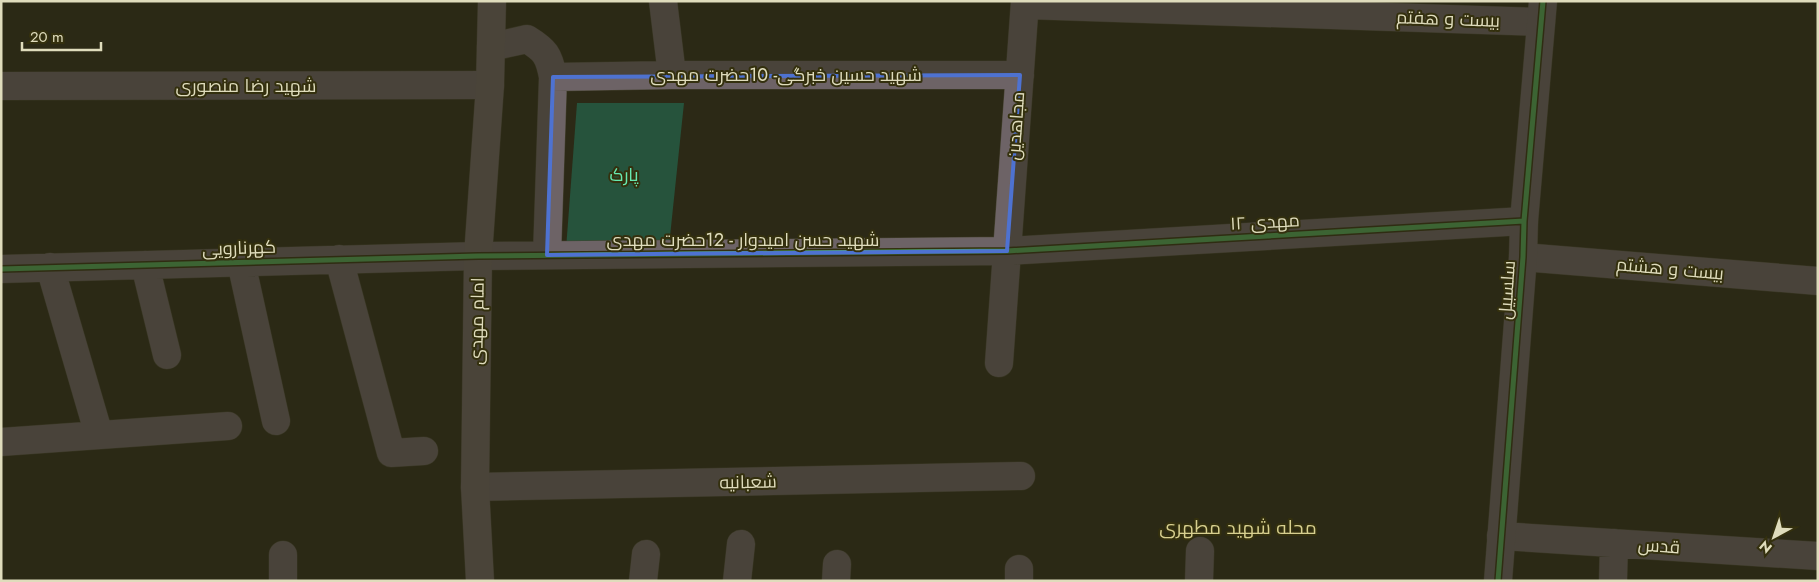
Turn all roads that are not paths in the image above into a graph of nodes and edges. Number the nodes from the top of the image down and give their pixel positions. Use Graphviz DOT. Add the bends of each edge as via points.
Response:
graph roads {
  1 [pos="492,1"];
  2 [pos="663,1"];
  3 [pos="1025,3"];
  4 [pos="1175,5"];
  5 [pos="1357,8"];
  6 [pos="1542,12"];
  7 [pos="491,47"];
  8 [pos="672,75"];
  9 [pos="1020,75"];
  10 [pos="553,76"];
  11 [pos="490,85"];
  12 [pos="1,86"];
  13 [pos="1524,221"];
  14 [pos="1007,251"];
  15 [pos="546,255"];
  16 [pos="478,256"];
  17 [pos="1523,257"];
  18 [pos="340,259"];
  19 [pos="241,262"];
  20 [pos="145,265"];
  21 [pos="50,268"];
  22 [pos="1,269"];
  23 [pos="1818,281"];
  24 [pos="167,355"];
  25 [pos="1000,363"];
  26 [pos="276,422"];
  27 [pos="228,426"];
  28 [pos="99,435"];
  29 [pos="1,442"];
  30 [pos="424,451"];
  31 [pos="1021,476"];
  32 [pos="475,487"];
  33 [pos="1501,536"];
  34 [pos="1614,543"];
  35 [pos="741,544"];
  36 [pos="1200,551"];
  37 [pos="646,554"];
  38 [pos="1818,556"];
  39 [pos="480,581"];
  40 [pos="643,581"];
  41 [pos="737,581"];
  42 [pos="1199,581"];
  43 [pos="1498,581"];
  44 [pos="1613,581"];
  1 -- 7 [label="main road, امام مهدی"];
  2 -- 8 [label="street"];
  3 -- 4 [label="street, بیست و هفتم"];
  3 -- 9 [label="street, مجاهدین"];
  4 -- 5 [label="street, بیست و هفتم"];
  5 -- 6 [label="street, بیست و هفتم"];
  6 -- 13 [label="street, سلسبیل"];
  7 -- 10 [label="street" via="527,39 540,46 550,60"];
  7 -- 11 [label="main road, امام مهدی"];
  8 -- 9 [label="street, شهید حسین خبرگی- 10حضرت مهدی"];
  8 -- 10 [label="street, شهید حسین خبرگی- 10حضرت مهدی"];
  9 -- 14 [label="street, مجاهدین"];
  10 -- 15 [label="street"];
  11 -- 12 [label="street, شهید رضا منصوری"];
  11 -- 16 [label="main road, امام مهدی"];
  13 -- 14 [label="street, مهدی ۱۲"];
  13 -- 17 [label="street, سلسبیل"];
  14 -- 15 [label="street, شهید حسن امیدوار - 12حضرت مهدی"];
  14 -- 25 [label="street, مجاهدین"];
  15 -- 16 [label="street, شهید حسن امیدوار - 12حضرت مهدی"];
  16 -- 18 [label="street, کهرنارویی"];
  16 -- 32 [label="main road, امام مهدی"];
  17 -- 23 [label="street, بیست و هشتم"];
  17 -- 33 [label="street, سلسبیل"];
  18 -- 19 [label="street, کهرنارویی"];
  18 -- 30 [label="street" via="391,453"];
  19 -- 20 [label="street, کهرنارویی"];
  19 -- 26 [label="street"];
  20 -- 21 [label="street, کهرنارویی"];
  20 -- 24 [label="street"];
  21 -- 22 [label="street, کهرنارویی"];
  21 -- 28 [label="street"];
  27 -- 28 [label="street"];
  28 -- 29 [label="street"];
  31 -- 32 [label="street, شعبانیه"];
  32 -- 39 [label="main road, امام مهدی"];
  33 -- 34 [label="street, قدس"];
  33 -- 43 [label="street, سلسبیل"];
  34 -- 38 [label="street, قدس"];
  34 -- 44 [label="street"];
  35 -- 41 [label="street"];
  36 -- 42 [label="street"];
  37 -- 40 [label="street"];
}
